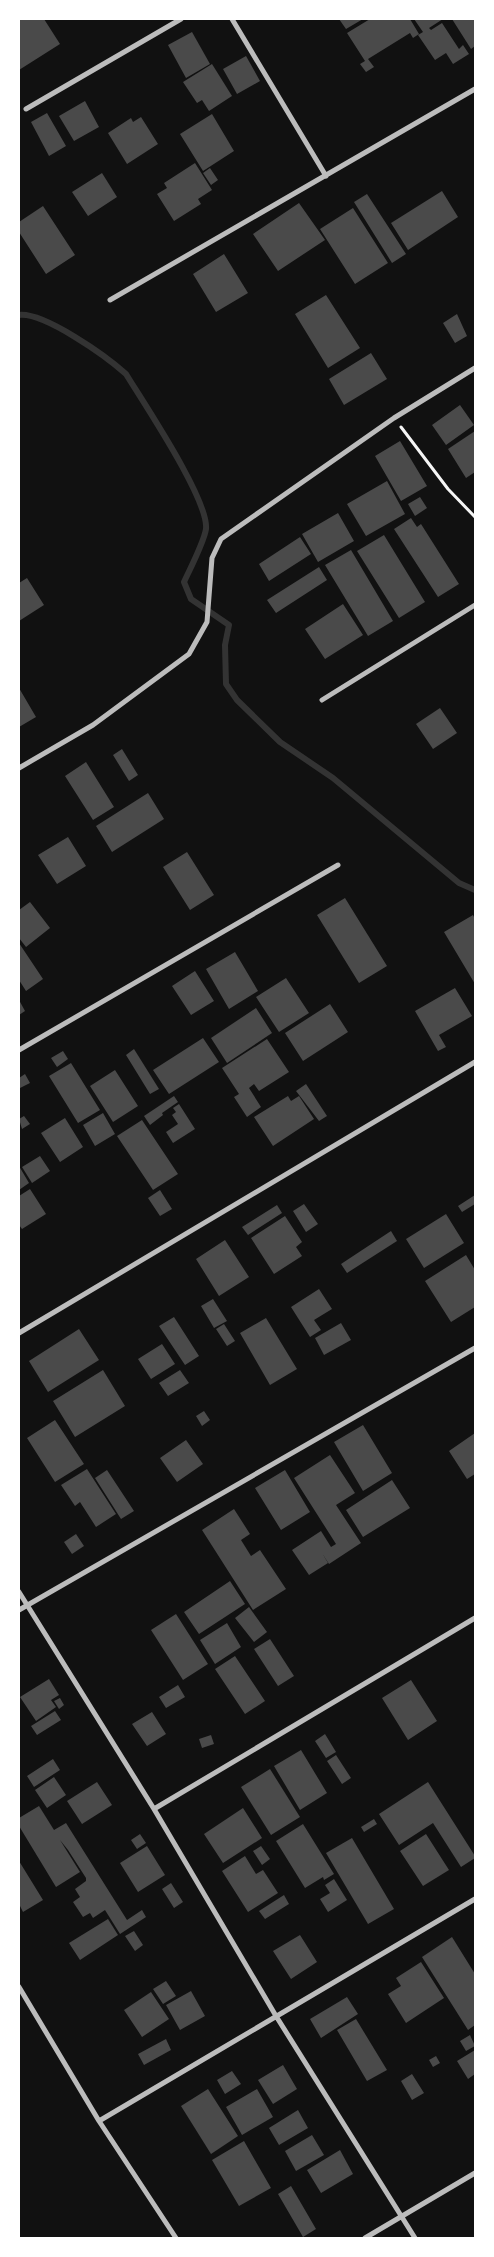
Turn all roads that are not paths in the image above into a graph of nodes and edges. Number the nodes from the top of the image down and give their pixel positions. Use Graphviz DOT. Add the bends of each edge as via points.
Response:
graph roads {
  1 [pos="181,19"];
  2 [pos="232,19"];
  3 [pos="475,89"];
  4 [pos="26,109"];
  5 [pos="326,176"];
  6 [pos="110,300"];
  7 [pos="475,368"];
  8 [pos="475,605"];
  9 [pos="322,700"];
  10 [pos="19,768"];
  11 [pos="338,865"];
  12 [pos="19,1050"];
  13 [pos="475,1062"];
  14 [pos="19,1333"];
  15 [pos="475,1348"];
  16 [pos="19,1592"];
  17 [pos="26,1605"];
  18 [pos="19,1610"];
  19 [pos="475,1618"];
  20 [pos="154,1810"];
  21 [pos="475,1899"];
  22 [pos="19,1987"];
  23 [pos="276,2016"];
  24 [pos="99,2121"];
  25 [pos="475,2173"];
  26 [pos="402,2217"];
  27 [pos="176,2238"];
  28 [pos="365,2238"];
  29 [pos="415,2238"];
  1 -- 4 [label="street"];
  2 -- 5 [label="street"];
  3 -- 5 [label="street"];
  5 -- 6 [label="street"];
  7 -- 10 [label="street" via="394,418 221,539 212,558 208,622 189,654 93,725"];
  8 -- 9 [label="street"];
  11 -- 12 [label="street"];
  13 -- 14 [label="street"];
  15 -- 17 [label="street"];
  16 -- 17 [label="street"];
  17 -- 18 [label="street"];
  17 -- 20 [label="street"];
  19 -- 20 [label="street"];
  20 -- 23 [label="street"];
  21 -- 23 [label="street"];
  22 -- 24 [label="street"];
  23 -- 24 [label="street"];
  23 -- 26 [label="street"];
  24 -- 27 [label="street"];
  25 -- 26 [label="street"];
  26 -- 28 [label="street"];
  26 -- 29 [label="street"];
}
